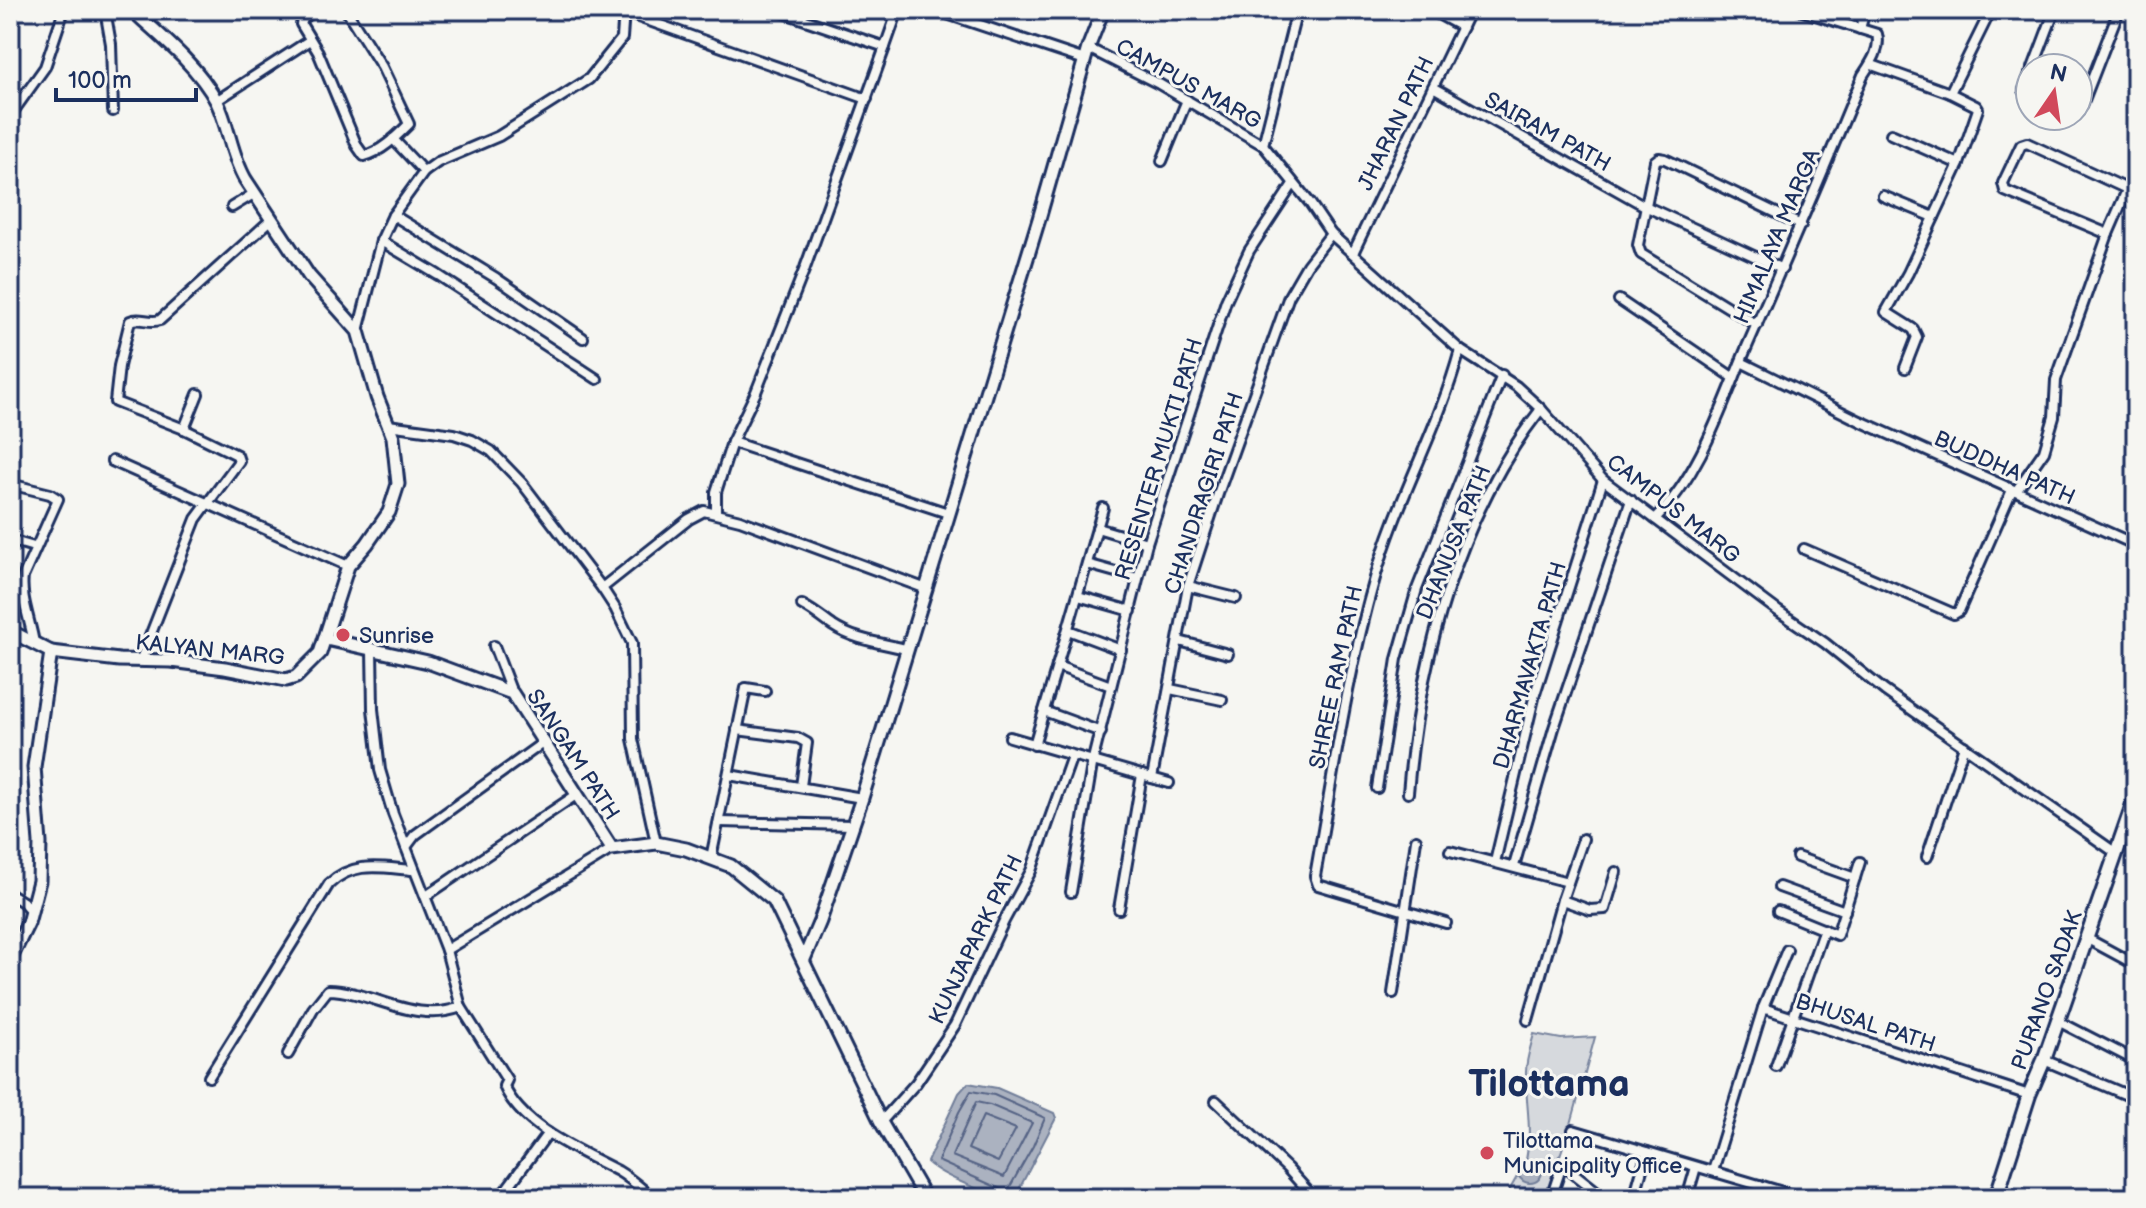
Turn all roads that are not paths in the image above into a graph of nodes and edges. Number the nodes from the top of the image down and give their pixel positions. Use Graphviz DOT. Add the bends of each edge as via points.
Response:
graph roads {
  1 [pos="64,10"];
  2 [pos="105,10"];
  3 [pos="132,10"];
  4 [pos="314,10"];
  5 [pos="346,10"];
  6 [pos="776,10"];
  7 [pos="898,10"];
  8 [pos="935,10"];
  9 [pos="1103,10"];
  10 [pos="1297,10"];
  11 [pos="1431,10"];
  12 [pos="1470,10"];
  13 [pos="1799,10"];
  14 [pos="1865,10"];
  15 [pos="1991,10"];
  16 [pos="2055,10"];
  17 [pos="2119,10"];
  18 [pos="624,11"];
  19 [pos="1815,12"];
  20 [pos="1462,27"];
  21 [pos="1860,29"];
  22 [pos="310,40"];
  23 [pos="885,47"];
  24 [pos="2039,52"];
  25 [pos="1087,54"];
  26 [pos="1872,65"];
  27 [pos="2094,74"];
  28 [pos="1433,87"];
  29 [pos="1950,93"];
  30 [pos="867,99"];
  31 [pos="1187,100"];
  32 [pos="216,101"];
  33 [pos="113,111"];
  34 [pos="10,116"];
  35 [pos="1891,134"];
  36 [pos="393,139"];
  37 [pos="1263,145"];
  38 [pos="1162,161"];
  39 [pos="1959,164"];
  40 [pos="2136,169"];
  41 [pos="424,172"];
  42 [pos="1293,184"];
  43 [pos="2127,189"];
  44 [pos="255,193"];
  45 [pos="1883,196"];
  46 [pos="1645,206"];
  47 [pos="232,207"];
  48 [pos="393,215"];
  49 [pos="1934,217"];
  50 [pos="272,219"];
  51 [pos="1801,225"];
  52 [pos="1331,234"];
  53 [pos="2108,234"];
  54 [pos="381,241"];
  55 [pos="1353,253"];
  56 [pos="1782,269"];
  57 [pos="1619,300"];
  58 [pos="1757,325"];
  59 [pos="358,331"];
  60 [pos="583,338"];
  61 [pos="1460,350"];
  62 [pos="1741,362"];
  63 [pos="1905,368"];
  64 [pos="1502,375"];
  65 [pos="1734,378"];
  66 [pos="597,379"];
  67 [pos="198,394"];
  68 [pos="1541,409"];
  69 [pos="388,425"];
  70 [pos="184,429"];
  71 [pos="732,442"];
  72 [pos="112,461"];
  73 [pos="1603,480"];
  74 [pos="10,484"];
  75 [pos="2014,490"];
  76 [pos="1631,500"];
  77 [pos="206,504"];
  78 [pos="1103,508"];
  79 [pos="716,513"];
  80 [pos="948,513"];
  81 [pos="1655,519"];
  82 [pos="1097,528"];
  83 [pos="10,540"];
  84 [pos="1147,543"];
  85 [pos="2136,545"];
  86 [pos="34,547"];
  87 [pos="1804,549"];
  88 [pos="1087,564"];
  89 [pos="348,566"];
  90 [pos="1137,578"];
  91 [pos="1188,586"];
  92 [pos="602,588"];
  93 [pos="924,588"];
  94 [pos="1078,596"];
  95 [pos="1236,598"];
  96 [pos="802,605"];
  97 [pos="1131,611"];
  98 [pos="1068,630"];
  99 [pos="10,631"];
  100 [pos="326,639"];
  101 [pos="1179,641"];
  102 [pos="34,643"];
  103 [pos="494,646"];
  104 [pos="906,649"];
  105 [pos="372,650"];
  106 [pos="1121,650"];
  107 [pos="51,652"];
  108 [pos="1228,654"];
  109 [pos="141,659"];
  110 [pos="1057,666"];
  111 [pos="1111,686"];
  112 [pos="1170,689"];
  113 [pos="765,691"];
  114 [pos="512,693"];
  115 [pos="1222,700"];
  116 [pos="1044,711"];
  117 [pos="737,730"];
  118 [pos="1101,732"];
  119 [pos="1010,737"];
  120 [pos="544,742"];
  121 [pos="1034,745"];
  122 [pos="1964,746"];
  123 [pos="1072,756"];
  124 [pos="1093,759"];
  125 [pos="729,775"];
  126 [pos="1147,776"];
  127 [pos="1169,783"];
  128 [pos="801,786"];
  129 [pos="1377,788"];
  130 [pos="1408,793"];
  131 [pos="576,795"];
  132 [pos="862,798"];
  133 [pos="2136,799"];
  134 [pos="720,822"];
  135 [pos="852,825"];
  136 [pos="1583,839"];
  137 [pos="1416,840"];
  138 [pos="656,843"];
  139 [pos="406,847"];
  140 [pos="612,849"];
  141 [pos="1450,851"];
  142 [pos="2116,853"];
  143 [pos="1797,857"];
  144 [pos="1927,857"];
  145 [pos="711,858"];
  146 [pos="1495,862"];
  147 [pos="1860,862"];
  148 [pos="1514,866"];
  149 [pos="414,870"];
  150 [pos="1616,872"];
  151 [pos="1855,878"];
  152 [pos="1568,882"];
  153 [pos="1779,887"];
  154 [pos="1071,892"];
  155 [pos="10,894"];
  156 [pos="426,896"];
  157 [pos="1562,900"];
  158 [pos="1119,909"];
  159 [pos="31,911"];
  160 [pos="1778,911"];
  161 [pos="1845,911"];
  162 [pos="1406,912"];
  163 [pos="1446,923"];
  164 [pos="1824,929"];
  165 [pos="2086,938"];
  166 [pos="446,950"];
  167 [pos="1787,950"];
  168 [pos="11,955"];
  169 [pos="804,959"];
  170 [pos="2136,965"];
  171 [pos="1393,993"];
  172 [pos="461,1007"];
  173 [pos="1763,1008"];
  174 [pos="1792,1017"];
  175 [pos="1528,1020"];
  176 [pos="2058,1021"];
  177 [pos="288,1054"];
  178 [pos="2044,1060"];
  179 [pos="2136,1061"];
  180 [pos="1776,1066"];
  181 [pos="209,1077"];
  182 [pos="2029,1095"];
  183 [pos="2127,1095"];
  184 [pos="1216,1101"];
  185 [pos="881,1122"];
  186 [pos="1573,1130"];
  187 [pos="548,1133"];
  188 [pos="1647,1152"];
  189 [pos="1696,1167"];
  190 [pos="1713,1171"];
  191 [pos="1760,1185"];
  192 [pos="1637,1187"];
  193 [pos="500,1198"];
  194 [pos="653,1198"];
  195 [pos="925,1198"];
  196 [pos="1314,1198"];
  197 [pos="1551,1198"];
  198 [pos="1605,1198"];
  199 [pos="1687,1198"];
  200 [pos="1756,1198"];
  201 [pos="1803,1198"];
  202 [pos="1996,1198"];
  1 -- 34 [label="street" via="45,67"];
  2 -- 33 [label="street"];
  3 -- 32 [label="street" via="176,51"];
  4 -- 22 [label="street" via="301,24"];
  5 -- 36 [label="street" via="409,124"];
  6 -- 23 [label="street"];
  7 -- 23 [label="street"];
  8 -- 25 [label="street, CAMPUS MARG"];
  9 -- 25 [label="street"];
  10 -- 37 [label="street"];
  11 -- 20 [label="street"];
  12 -- 20 [label="street, JHARAN PATH"];
  13 -- 19 [label="street"];
  14 -- 21 [label="street"];
  15 -- 29 [label="street"];
  16 -- 24 [label="street"];
  17 -- 27 [label="street"];
  18 -- 30 [label="street"];
  18 -- 41 [label="street" via="622,38 589,79 499,136"];
  19 -- 21 [label="street"];
  20 -- 28 [label="street, JHARAN PATH"];
  21 -- 26 [label="street" via="1879,37"];
  22 -- 32 [label="street"];
  22 -- 36 [label="street" via="361,153 368,156"];
  23 -- 30 [label="street"];
  25 -- 31 [label="street, CAMPUS MARG"];
  25 -- 80 [label="street"];
  26 -- 29 [label="street"];
  26 -- 51 [label="street, HIMALAYA MARGA" via="1863,75"];
  28 -- 46 [label="street, SAIRAM PATH"];
  28 -- 55 [label="street, JHARAN PATH"];
  29 -- 39 [label="street" via="1978,109"];
  30 -- 71 [label="street" via="800,281"];
  31 -- 37 [label="street, CAMPUS MARG"];
  31 -- 38 [label="street"];
  32 -- 44 [label="street" via="236,163"];
  35 -- 39 [label="street"];
  36 -- 41 [label="street"];
  37 -- 42 [label="street, CAMPUS MARG"];
  39 -- 49 [label="street"];
  40 -- 43 [label="street"];
  41 -- 48 [label="street"];
  42 -- 52 [label="street, CAMPUS MARG"];
  42 -- 84 [label="street, RESENTER MUKTI PATH" via="1249,251 1226,301"];
  43 -- 53 [label="street"];
  43 -- 53 [label="street" via="2033,145 2021,145 2003,183 2005,191"];
  44 -- 47 [label="street"];
  44 -- 50 [label="street"];
  45 -- 49 [label="street"];
  46 -- 51 [label="street" via="1659,158"];
  46 -- 56 [label="street, SAIRAM PATH"];
  46 -- 58 [label="street" via="1641,254"];
  48 -- 54 [label="street"];
  48 -- 60 [label="street"];
  49 -- 63 [label="street" via="1886,312 1917,337"];
  50 -- 59 [label="street" via="309,276"];
  50 -- 70 [label="street" via="160,320 130,321 115,402"];
  51 -- 56 [label="street, HIMALAYA MARGA"];
  52 -- 55 [label="street, CAMPUS MARG"];
  52 -- 91 [label="street, CHANDRAGIRI PATH" via="1289,296"];
  53 -- 75 [label="street" via="2056,380 2050,436"];
  54 -- 59 [label="street"];
  54 -- 66 [label="street"];
  55 -- 61 [label="street, CAMPUS MARG"];
  56 -- 58 [label="street, HIMALAYA MARGA"];
  57 -- 65 [label="street"];
  58 -- 62 [label="street, HIMALAYA MARGA"];
  59 -- 69 [label="street, KALYAN MARG"];
  61 -- 64 [label="street, CAMPUS MARG"];
  61 -- 162 [label="street, SHREE RAM PATH" via="1375,575 1353,659 1315,876 1318,885"];
  62 -- 65 [label="street, HIMALAYA MARGA"];
  62 -- 75 [label="street, BUDDHA PATH"];
  64 -- 68 [label="street, CAMPUS MARG"];
  64 -- 129 [label="street" via="1417,589 1397,659"];
  65 -- 81 [label="street, HIMALAYA MARGA" via="1696,465"];
  67 -- 70 [label="street"];
  68 -- 73 [label="street, CAMPUS MARG"];
  68 -- 130 [label="street, DHANUSA PATH" via="1499,472 1445,600 1424,672"];
  69 -- 89 [label="street, KALYAN MARG" via="398,484 389,512"];
  69 -- 92 [label="street" via="454,434 491,451"];
  70 -- 77 [label="street" via="239,458"];
  71 -- 79 [label="street" via="716,492"];
  71 -- 80 [label="street"];
  72 -- 77 [label="street"];
  73 -- 76 [label="street, CAMPUS MARG"];
  73 -- 146 [label="street, DHARMAVAKTA PATH" via="1535,694"];
  74 -- 86 [label="street" via="58,499"];
  75 -- 85 [label="street, BUDDHA PATH"];
  75 -- 87 [label="street" via="1954,614"];
  76 -- 81 [label="street, CAMPUS MARG"];
  76 -- 148 [label="street"];
  77 -- 89 [label="street"];
  77 -- 109 [label="street" via="192,527"];
  78 -- 82 [label="street"];
  79 -- 92 [label="street" via="704,511 689,519"];
  79 -- 93 [label="street"];
  80 -- 93 [label="street"];
  81 -- 122 [label="street, CAMPUS MARG"];
  82 -- 84 [label="street"];
  82 -- 88 [label="street"];
  83 -- 86 [label="street"];
  84 -- 90 [label="street, RESENTER MUKTI PATH"];
  86 -- 102 [label="street" via="21,589"];
  88 -- 90 [label="street"];
  88 -- 94 [label="street"];
  89 -- 100 [label="street, KALYAN MARG"];
  90 -- 97 [label="street, RESENTER MUKTI PATH"];
  91 -- 95 [label="street"];
  91 -- 101 [label="street, CHANDRAGIRI PATH"];
  92 -- 138 [label="street" via="632,643 636,761"];
  93 -- 104 [label="street"];
  94 -- 97 [label="street"];
  94 -- 98 [label="street"];
  96 -- 104 [label="street" via="855,636"];
  97 -- 106 [label="street, RESENTER MUKTI PATH"];
  98 -- 106 [label="street"];
  98 -- 110 [label="street"];
  99 -- 102 [label="street"];
  100 -- 105 [label="street, SANGAM PATH"];
  100 -- 109 [label="street, KALYAN MARG" via="302,674 286,680"];
  101 -- 108 [label="street"];
  101 -- 112 [label="street, CHANDRAGIRI PATH"];
  102 -- 107 [label="street"];
  103 -- 114 [label="street"];
  104 -- 132 [label="street"];
  105 -- 114 [label="street, SANGAM PATH" via="428,662"];
  105 -- 139 [label="street" via="380,770"];
  106 -- 111 [label="street, RESENTER MUKTI PATH"];
  107 -- 109 [label="street, KALYAN MARG"];
  107 -- 159 [label="street" via="34,767 40,843"];
  110 -- 111 [label="street"];
  110 -- 116 [label="street"];
  111 -- 118 [label="street, RESENTER MUKTI PATH"];
  112 -- 115 [label="street"];
  112 -- 126 [label="street, CHANDRAGIRI PATH"];
  113 -- 117 [label="street" via="746,688"];
  114 -- 120 [label="street, SANGAM PATH"];
  116 -- 118 [label="street"];
  116 -- 121 [label="street"];
  117 -- 125 [label="street"];
  117 -- 128 [label="street" via="807,743"];
  118 -- 124 [label="street, RESENTER MUKTI PATH"];
  119 -- 121 [label="street"];
  120 -- 131 [label="street, SANGAM PATH"];
  120 -- 139 [label="street" via="415,835"];
  121 -- 123 [label="street"];
  122 -- 142 [label="street, CAMPUS MARG"];
  122 -- 144 [label="street"];
  123 -- 124 [label="street"];
  123 -- 185 [label="street, KUNJAPARK PATH" via="1031,871 955,1025 916,1083"];
  124 -- 126 [label="street"];
  124 -- 154 [label="street, RESENTER MUKTI PATH"];
  125 -- 128 [label="street"];
  125 -- 134 [label="street"];
  126 -- 127 [label="street"];
  126 -- 158 [label="street, CHANDRAGIRI PATH"];
  128 -- 132 [label="street"];
  131 -- 140 [label="street, SANGAM PATH"];
  131 -- 156 [label="street"];
  132 -- 135 [label="street"];
  133 -- 142 [label="main road, PURANO SADAK"];
  134 -- 135 [label="street"];
  134 -- 145 [label="street"];
  135 -- 169 [label="street"];
  136 -- 152 [label="street"];
  137 -- 162 [label="street"];
  138 -- 140 [label="street, SANGAM PATH"];
  138 -- 145 [label="street, SANGAM PATH"];
  139 -- 149 [label="street"];
  140 -- 166 [label="street"];
  141 -- 146 [label="street"];
  142 -- 165 [label="main road, PURANO SADAK"];
  143 -- 151 [label="street"];
  145 -- 169 [label="street, SANGAM PATH" via="731,866 774,901"];
  146 -- 148 [label="street"];
  147 -- 151 [label="street"];
  148 -- 152 [label="street"];
  149 -- 156 [label="street"];
  149 -- 181 [label="street" via="361,867 342,872 329,884"];
  150 -- 157 [label="street" via="1605,909 1590,910"];
  151 -- 161 [label="street"];
  152 -- 157 [label="street"];
  153 -- 161 [label="street"];
  155 -- 159 [label="street"];
  156 -- 166 [label="street"];
  157 -- 175 [label="street"];
  159 -- 168 [label="street"];
  160 -- 164 [label="street"];
  161 -- 164 [label="street" via="1837,935"];
  162 -- 163 [label="street"];
  162 -- 171 [label="street"];
  164 -- 174 [label="street"];
  165 -- 170 [label="street"];
  165 -- 176 [label="main road, PURANO SADAK"];
  166 -- 172 [label="street"];
  167 -- 173 [label="street"];
  169 -- 185 [label="street, SANGAM PATH"];
  172 -- 177 [label="street" via="436,1014 418,1012 328,990"];
  172 -- 187 [label="street" via="507,1080 507,1093"];
  173 -- 174 [label="street, BHUSAL PATH"];
  173 -- 190 [label="street, BHUSAL PATH"];
  174 -- 180 [label="street"];
  174 -- 182 [label="street, BHUSAL PATH"];
  176 -- 178 [label="main road, PURANO SADAK"];
  176 -- 179 [label="street"];
  178 -- 182 [label="main road, PURANO SADAK"];
  178 -- 183 [label="street"];
  182 -- 202 [label="main road, PURANO SADAK"];
  184 -- 196 [label="street"];
  185 -- 195 [label="street, SANGAM PATH"];
  186 -- 188 [label="street"];
  187 -- 193 [label="street"];
  187 -- 194 [label="street"];
  188 -- 189 [label="street"];
  188 -- 192 [label="street"];
  189 -- 190 [label="street"];
  189 -- 199 [label="street"];
  190 -- 191 [label="street"];
  191 -- 200 [label="street"];
  191 -- 201 [label="street"];
  197 -- 198 [label="street" via="1560,1171 1567,1168"];
}
